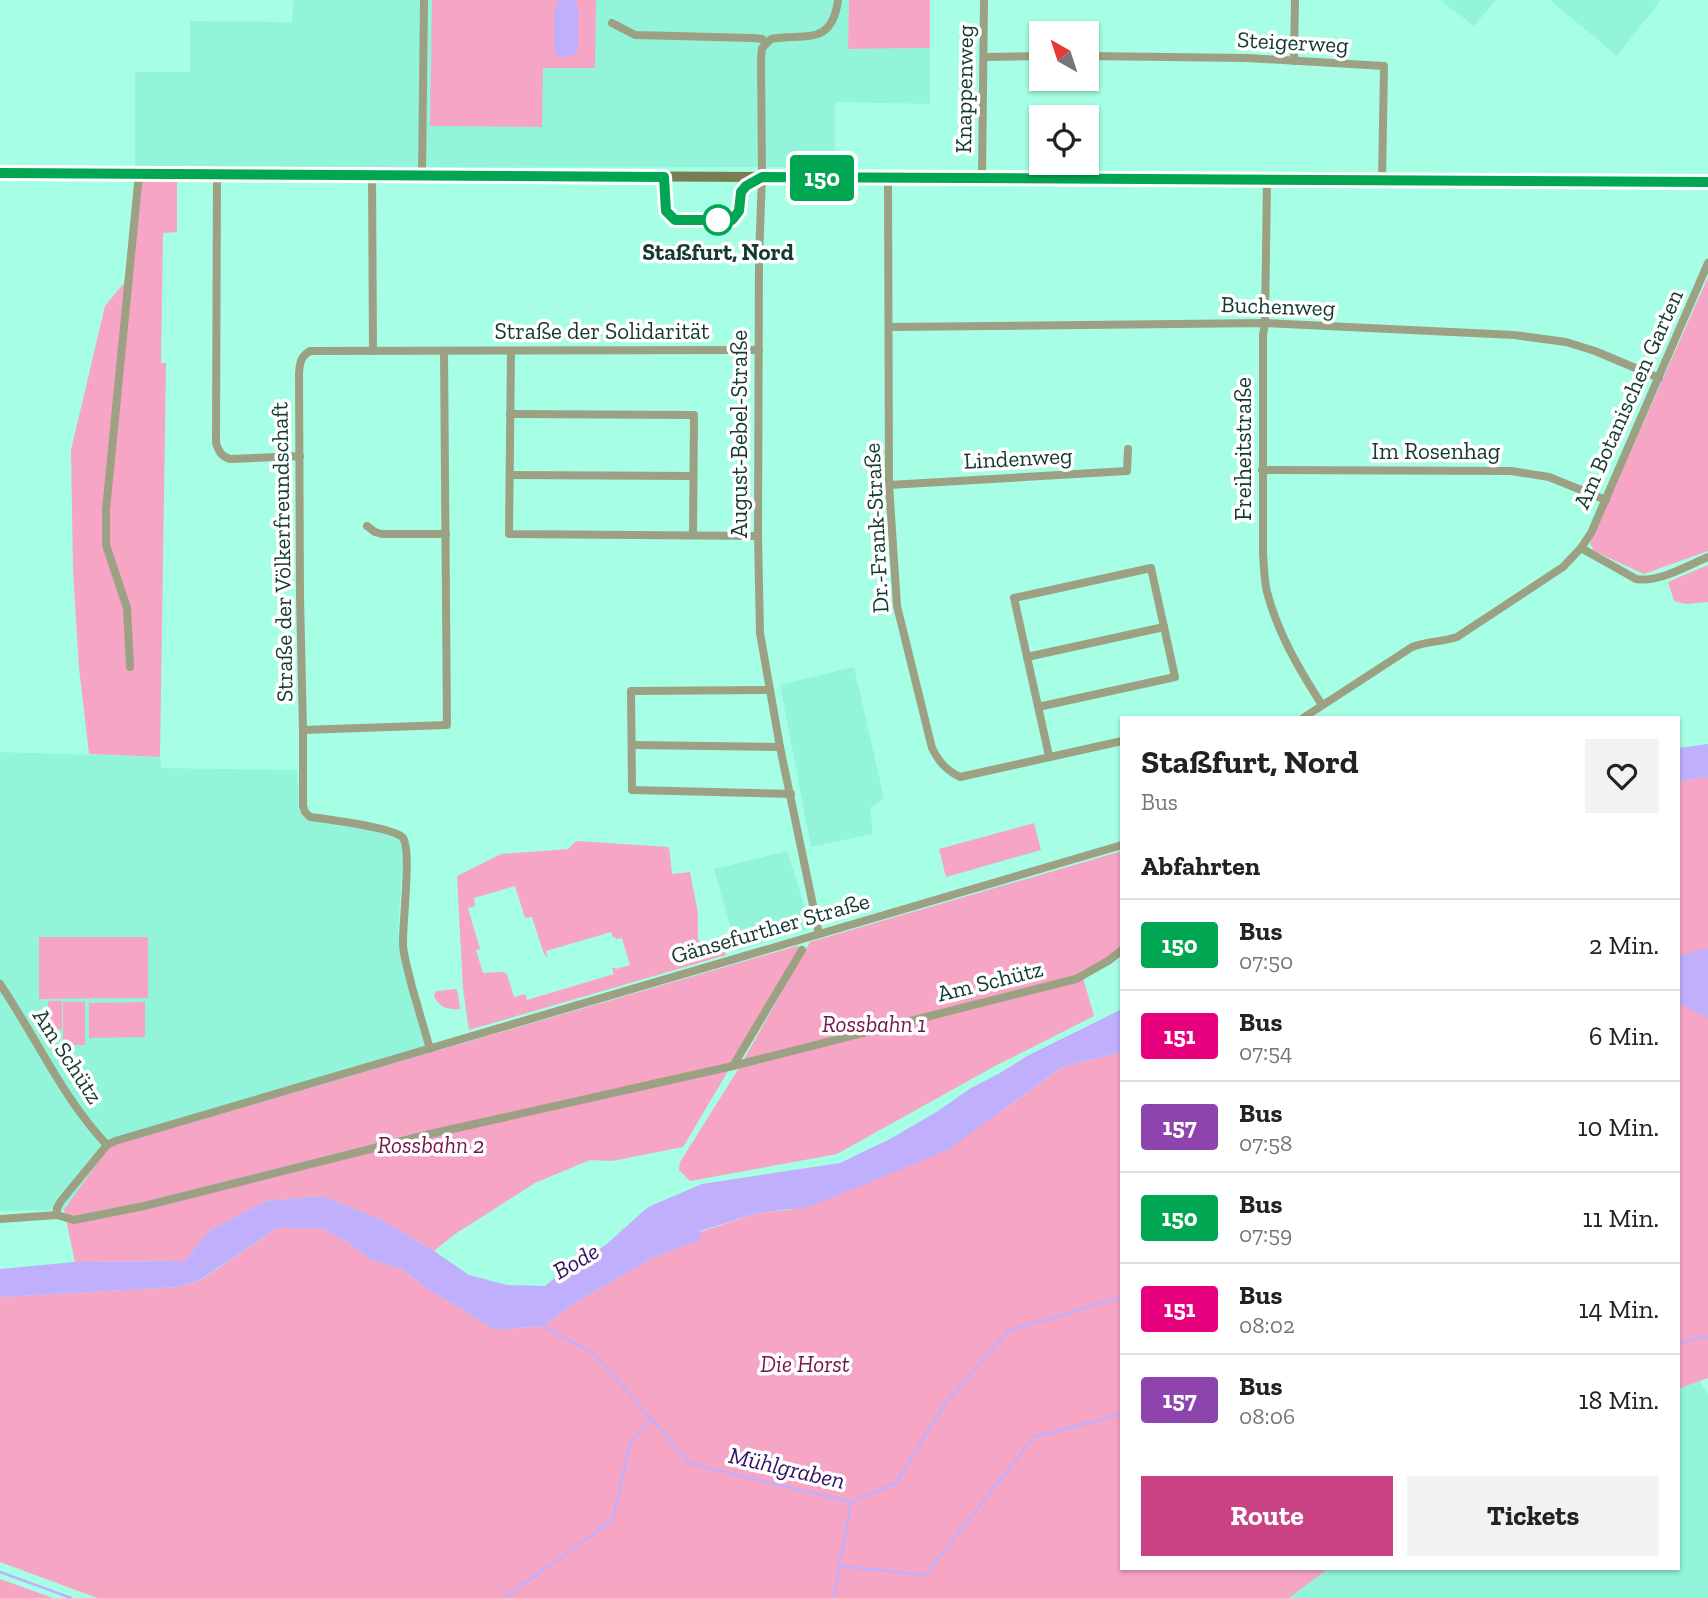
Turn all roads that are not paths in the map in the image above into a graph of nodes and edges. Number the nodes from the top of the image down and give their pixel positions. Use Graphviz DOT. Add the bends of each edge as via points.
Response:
graph roads {
  1 [pos="424,0"];
  2 [pos="838,0"];
  3 [pos="984,0"];
  4 [pos="1295,0"];
  5 [pos="612,23"];
  6 [pos="766,43"];
  7 [pos="1029,56"];
  8 [pos="1099,56"];
  9 [pos="984,57"];
  10 [pos="1294,61"];
  11 [pos="0,173"];
  12 [pos="139,174"];
  13 [pos="218,174"];
  14 [pos="372,175"];
  15 [pos="422,175"];
  16 [pos="762,177"];
  17 [pos="888,178"];
  18 [pos="982,178"];
  19 [pos="1267,180"];
  20 [pos="1382,180"];
  21 [pos="1708,182"];
  22 [pos="1708,264"];
  23 [pos="1265,323"];
  24 [pos="889,327"];
  25 [pos="759,350"];
  26 [pos="373,351"];
  27 [pos="511,351"];
  28 [pos="444,352"];
  29 [pos="299,373"];
  30 [pos="1659,378"];
  31 [pos="510,414"];
  32 [pos="1128,449"];
  33 [pos="300,456"];
  34 [pos="1262,470"];
  35 [pos="510,475"];
  36 [pos="693,476"];
  37 [pos="889,485"];
  38 [pos="1605,500"];
  39 [pos="367,526"];
  40 [pos="446,534"];
  41 [pos="693,535"];
  42 [pos="758,536"];
  43 [pos="1581,548"];
  44 [pos="1708,557"];
  45 [pos="1164,627"];
  46 [pos="1027,657"];
  47 [pos="130,667"];
  48 [pos="770,691"];
  49 [pos="1322,705"];
  50 [pos="1038,707"];
  51 [pos="1306,716"];
  52 [pos="303,730"];
  53 [pos="1120,741"];
  54 [pos="632,745"];
  55 [pos="780,747"];
  56 [pos="1049,756"];
  57 [pos="791,794"];
  58 [pos="1120,846"];
  59 [pos="819,934"];
  60 [pos="802,950"];
  61 [pos="1120,952"];
  62 [pos="0,984"];
  63 [pos="430,1049"];
  64 [pos="733,1066"];
  65 [pos="107,1145"];
  66 [pos="57,1215"];
  67 [pos="0,1219"];
  1 -- 15 [label="street"];
  2 -- 6 [label="street" via="835,17 826,30"];
  3 -- 9 [label="street, Knappenweg"];
  4 -- 10 [label="street"];
  5 -- 6 [label="street" via="635,35 754,38"];
  6 -- 16 [label="street, August-Bebel-Straße" via="761,59"];
  7 -- 9 [label="street"];
  8 -- 10 [label="street, Steigerweg"];
  9 -- 18 [label="street, Knappenweg"];
  10 -- 20 [label="street, Steigerweg" via="1384,66"];
  11 -- 12 [label="street"];
  12 -- 13 [label="street"];
  12 -- 47 [label="street" via="106,510 106,545 127,608"];
  13 -- 14 [label="street"];
  13 -- 33 [label="street" via="218,451 230,459"];
  14 -- 15 [label="street"];
  14 -- 26 [label="street"];
  15 -- 16 [label="street"];
  16 -- 17 [label="street"];
  16 -- 25 [label="street, August-Bebel-Straße"];
  17 -- 18 [label="street"];
  17 -- 24 [label="street, Dr.-Frank-Straße"];
  18 -- 19 [label="street"];
  19 -- 20 [label="street"];
  19 -- 23 [label="street, Freiheitstraße"];
  20 -- 21 [label="street"];
  22 -- 30 [label="street, Am Botanischen Garten"];
  23 -- 24 [label="street, Buchenweg"];
  23 -- 30 [label="street, Buchenweg" via="1514,335 1566,342"];
  23 -- 34 [label="street, Freiheitstraße"];
  24 -- 37 [label="street, Dr.-Frank-Straße"];
  25 -- 27 [label="street, Straße der Solidarität"];
  25 -- 42 [label="street, August-Bebel-Straße"];
  26 -- 28 [label="street, Straße der Solidarität"];
  26 -- 29 [label="street, Straße der Solidarität" via="310,351 303,355"];
  27 -- 28 [label="street, Straße der Solidarität"];
  27 -- 31 [label="street"];
  28 -- 40 [label="street"];
  29 -- 33 [label="street, Straße der Völkerfreundschaft"];
  30 -- 38 [label="street, Am Botanischen Garten"];
  31 -- 35 [label="street"];
  31 -- 36 [label="street" via="694,415"];
  32 -- 37 [label="street, Lindenweg" via="1128,471"];
  33 -- 52 [label="street, Straße der Völkerfreundschaft"];
  34 -- 38 [label="street, Im Rosenhag" via="1511,471 1549,477"];
  34 -- 49 [label="street, Freiheitstraße" via="1267,590 1280,632"];
  35 -- 36 [label="street"];
  35 -- 41 [label="street" via="509,534"];
  36 -- 41 [label="street"];
  37 -- 56 [label="street, Dr.-Frank-Straße" via="897,606 937,758 960,777"];
  38 -- 43 [label="street, Am Botanischen Garten"];
  39 -- 40 [label="street" via="382,534"];
  40 -- 52 [label="street" via="447,725"];
  41 -- 42 [label="street"];
  42 -- 48 [label="street, August-Bebel-Straße" via="760,633"];
  43 -- 44 [label="street" via="1644,580"];
  43 -- 49 [label="street" via="1553,574 1457,636 1412,647"];
  45 -- 46 [label="street"];
  45 -- 46 [label="street" via="1151,568 1126,573 1014,598"];
  45 -- 50 [label="street" via="1175,677"];
  46 -- 50 [label="street"];
  48 -- 54 [label="street" via="631,691"];
  48 -- 55 [label="street, August-Bebel-Straße"];
  49 -- 51 [label="street"];
  50 -- 56 [label="street"];
  52 -- 63 [label="street" via="305,812 310,817 397,833 406,845 403,945"];
  53 -- 56 [label="street, Dr.-Frank-Straße"];
  54 -- 55 [label="street"];
  54 -- 57 [label="street" via="632,790"];
  55 -- 57 [label="street, August-Bebel-Straße"];
  57 -- 59 [label="street, August-Bebel-Straße"];
  58 -- 59 [label="street, Gänsefurther Straße"];
  59 -- 63 [label="street, Gänsefurther Straße"];
  60 -- 64 [label="street"];
  61 -- 64 [label="street, Am Schütz" via="1076,979"];
  62 -- 65 [label="street, Am Schütz" via="70,1097"];
  63 -- 65 [label="street, Gänsefurther Straße"];
  64 -- 66 [label="street, Am Schütz" via="430,1134 145,1206 74,1220"];
  65 -- 66 [label="street" via="61,1201"];
  66 -- 67 [label="street, Am Schütz"];
}
